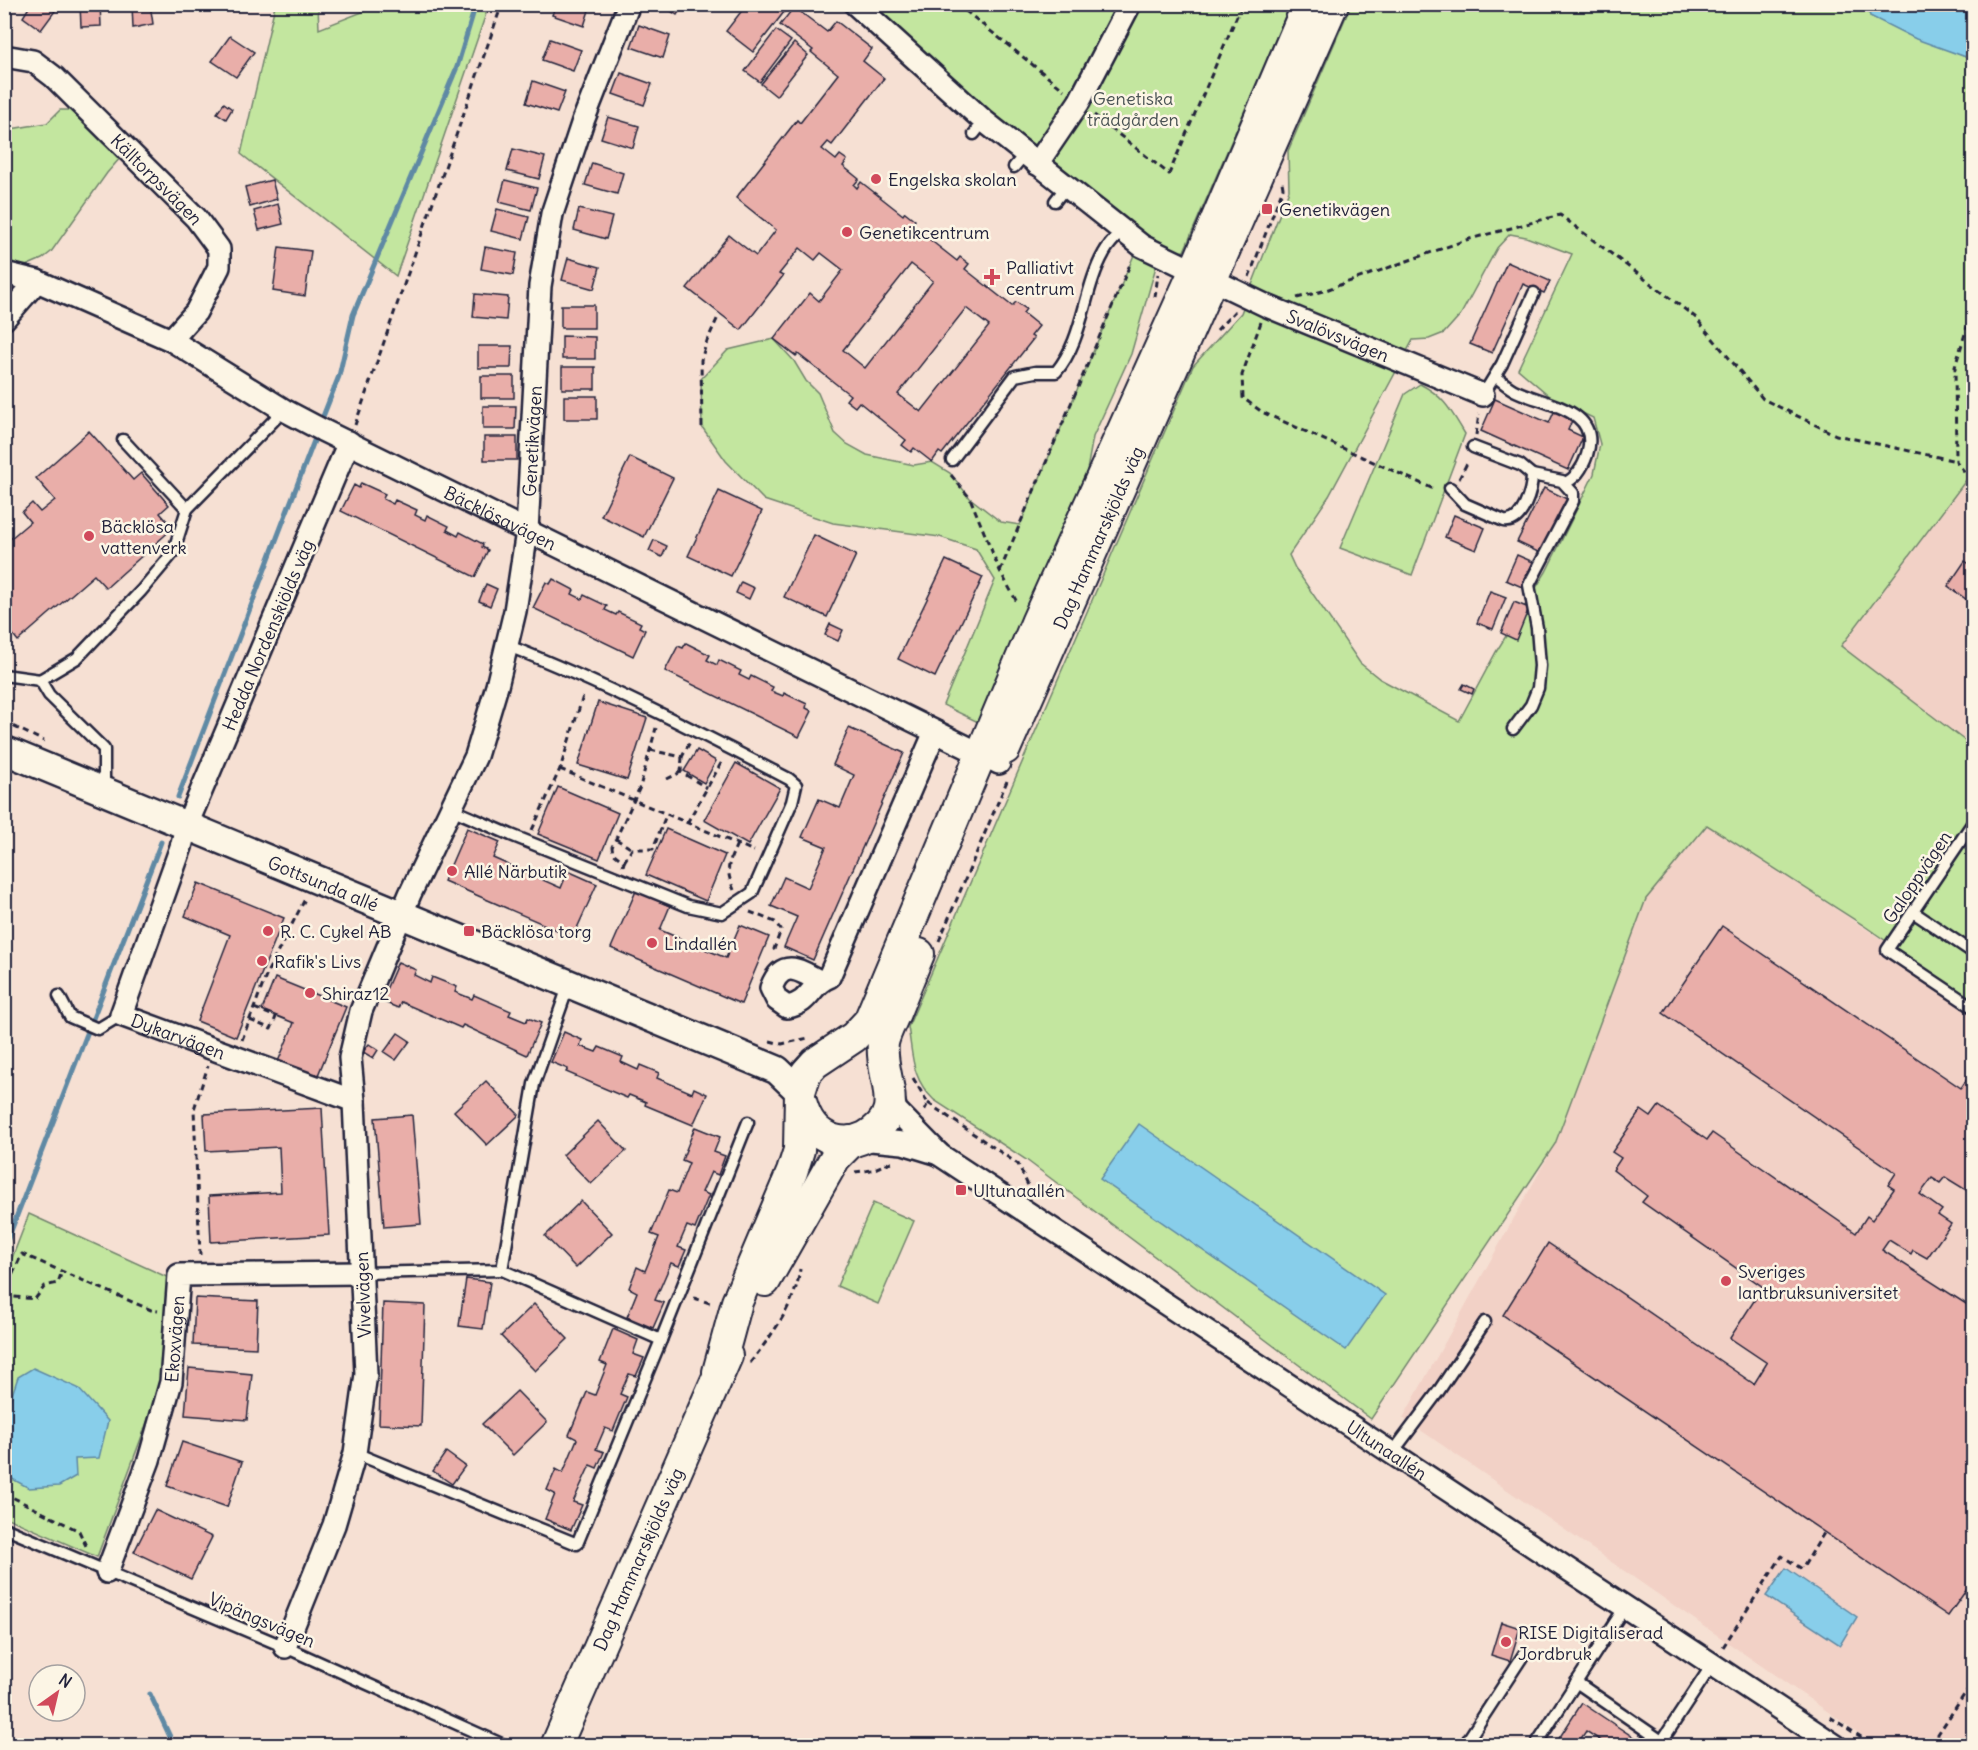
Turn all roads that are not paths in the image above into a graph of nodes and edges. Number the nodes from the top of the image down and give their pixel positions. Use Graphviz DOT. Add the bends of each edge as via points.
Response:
graph roads {
  1 [pos="629,4"];
  2 [pos="855,4"];
  3 [pos="1130,4"];
  4 [pos="1308,4"];
  5 [pos="1333,4"];
  6 [pos="4,56"];
  7 [pos="1025,162"];
  8 [pos="1122,231"];
  9 [pos="4,273"];
  10 [pos="1203,276"];
  11 [pos="37,281"];
  12 [pos="1534,293"];
  13 [pos="4,319"];
  14 [pos="171,340"];
  15 [pos="1495,376"];
  16 [pos="1483,395"];
  17 [pos="284,410"];
  18 [pos="123,440"];
  19 [pos="349,442"];
  20 [pos="1473,447"];
  21 [pos="952,460"];
  22 [pos="1532,475"];
  23 [pos="1565,483"];
  24 [pos="1450,488"];
  25 [pos="187,509"];
  26 [pos="526,531"];
  27 [pos="506,645"];
  28 [pos="4,675"];
  29 [pos="40,680"];
  30 [pos="1513,729"];
  31 [pos="935,732"];
  32 [pos="4,750"];
  33 [pos="997,764"];
  34 [pos="104,792"];
  35 [pos="451,809"];
  36 [pos="1974,821"];
  37 [pos="186,827"];
  38 [pos="1913,912"];
  39 [pos="397,926"];
  40 [pos="1974,953"];
  41 [pos="819,981"];
  42 [pos="569,984"];
  43 [pos="59,996"];
  44 [pos="1974,1008"];
  45 [pos="121,1015"];
  46 [pos="822,1059"];
  47 [pos="777,1070"];
  48 [pos="895,1079"];
  49 [pos="801,1096"];
  50 [pos="354,1101"];
  51 [pos="748,1122"];
  52 [pos="908,1135"];
  53 [pos="856,1140"];
  54 [pos="502,1270"];
  55 [pos="362,1273"];
  56 [pos="1485,1322"];
  57 [pos="661,1340"];
  58 [pos="733,1369"];
  59 [pos="1393,1452"];
  60 [pos="356,1454"];
  61 [pos="4,1528"];
  62 [pos="101,1570"];
  63 [pos="1625,1607"];
  64 [pos="285,1647"];
  65 [pos="1524,1654"];
  66 [pos="1718,1656"];
  67 [pos="1576,1682"];
  68 [pos="1666,1743"];
  69 [pos="506,1746"];
  70 [pos="556,1746"];
  71 [pos="1464,1746"];
  72 [pos="1535,1746"];
  73 [pos="1836,1746"];
  1 -- 26 [label="street, Genetikvägen" via="552,214 540,286"];
  2 -- 7 [label="street" via="979,128"];
  3 -- 7 [label="street" via="1078,102"];
  4 -- 10 [label="main road, Dag Hammarskjölds väg"];
  5 -- 10 [label="main road, Dag Hammarskjölds väg"];
  6 -- 14 [label="street, Källtorpsvägen" via="33,61 54,77 196,218 219,249 219,267 196,312"];
  7 -- 8 [label="street" via="1061,194"];
  8 -- 10 [label="street" via="1151,251"];
  8 -- 21 [label="lane" via="1104,252 1066,360 1056,372 1015,376"];
  9 -- 11 [label="street, Bäcklösavägen"];
  10 -- 16 [label="street, Svalövsvägen"];
  10 -- 33 [label="main road, Dag Hammarskjölds väg"];
  11 -- 13 [label="street"];
  11 -- 14 [label="street, Bäcklösavägen"];
  12 -- 15 [label="lane"];
  14 -- 17 [label="street, Bäcklösavägen"];
  15 -- 16 [label="lane"];
  15 -- 23 [label="lane" via="1513,389 1566,410 1587,426 1591,441 1587,458 1574,479"];
  17 -- 19 [label="street, Bäcklösavägen"];
  17 -- 25 [label="lane"];
  18 -- 25 [label="lane"];
  19 -- 26 [label="street, Bäcklösavägen"];
  19 -- 37 [label="street, Hedda Nordenskiölds väg"];
  20 -- 22 [label="lane" via="1520,465"];
  22 -- 23 [label="lane"];
  22 -- 24 [label="lane" via="1525,503 1510,522 1464,504"];
  23 -- 30 [label="lane" via="1573,493 1573,501 1529,585 1540,666 1538,688"];
  25 -- 29 [label="lane" via="173,553 147,584 77,658"];
  26 -- 27 [label="street, Genetikvägen"];
  26 -- 31 [label="street, Bäcklösavägen"];
  27 -- 35 [label="street, Genetikvägen" via="476,756"];
  27 -- 35 [label="lane" via="555,664 789,779 796,785 792,802 752,893 722,913 688,906"];
  28 -- 29 [label="lane"];
  29 -- 34 [label="lane" via="104,749"];
  31 -- 33 [label="street, Bäcklösavägen"];
  31 -- 41 [label="street" via="829,977"];
  32 -- 34 [label="street, Gottsunda allé"];
  33 -- 46 [label="main road, Dag Hammarskjölds väg" via="868,1020 854,1037"];
  33 -- 48 [label="main road, Dag Hammarskjölds väg" via="883,1041"];
  34 -- 37 [label="street, Gottsunda allé"];
  35 -- 39 [label="street, Genetikvägen"];
  36 -- 38 [label="lane, Galoppvägen"];
  37 -- 39 [label="street, Gottsunda allé"];
  37 -- 45 [label="street, Dykarvägen"];
  38 -- 40 [label="lane"];
  38 -- 44 [label="lane, Galoppvägen" via="1887,950"];
  39 -- 42 [label="street, Gottsunda allé"];
  39 -- 50 [label="street, Vivelvägen" via="360,1011 350,1058"];
  42 -- 47 [label="street, Gottsunda allé"];
  42 -- 54 [label="lane" via="534,1084"];
  43 -- 45 [label="lane" via="70,1017 98,1029"];
  45 -- 50 [label="street, Dykarvägen"];
  46 -- 47 [label="street"];
  46 -- 48 [label="main road" via="845,1051 864,1055"];
  46 -- 49 [label="main road, Dag Hammarskjölds väg" via="806,1073"];
  47 -- 49 [label="street, Gottsunda allé"];
  48 -- 52 [label="street" via="896,1110"];
  48 -- 53 [label="main road, Dag Hammarskjölds väg" via="885,1119 874,1132"];
  49 -- 53 [label="main road" via="805,1116 814,1128 827,1138 841,1142"];
  49 -- 58 [label="main road, Dag Hammarskjölds väg" via="799,1150 737,1302"];
  50 -- 55 [label="street, Vivelvägen"];
  51 -- 57 [label="lane"];
  52 -- 53 [label="street, Ultunaallén"];
  52 -- 59 [label="street, Ultunaallén"];
  53 -- 58 [label="main road, Dag Hammarskjölds väg" via="835,1158 777,1257"];
  54 -- 55 [label="lane"];
  54 -- 57 [label="lane"];
  55 -- 60 [label="street, Vivelvägen" via="366,1374"];
  55 -- 62 [label="street, Ekoxvägen" via="180,1275 171,1382 149,1460"];
  56 -- 59 [label="lane"];
  57 -- 60 [label="lane" via="577,1544"];
  58 -- 70 [label="main road, Dag Hammarskjölds väg"];
  59 -- 63 [label="street, Ultunaallén"];
  60 -- 64 [label="street, Vivelvägen" via="334,1525"];
  61 -- 62 [label="lane, Vipängsvägen"];
  62 -- 64 [label="lane, Vipängsvägen"];
  63 -- 66 [label="street, Ultunaallén"];
  63 -- 67 [label="lane"];
  64 -- 69 [label="lane, Vipängsvägen"];
  65 -- 71 [label="lane"];
  66 -- 68 [label="lane"];
  66 -- 73 [label="street, Ultunaallén"];
  67 -- 68 [label="lane"];
  67 -- 72 [label="lane"];
}
